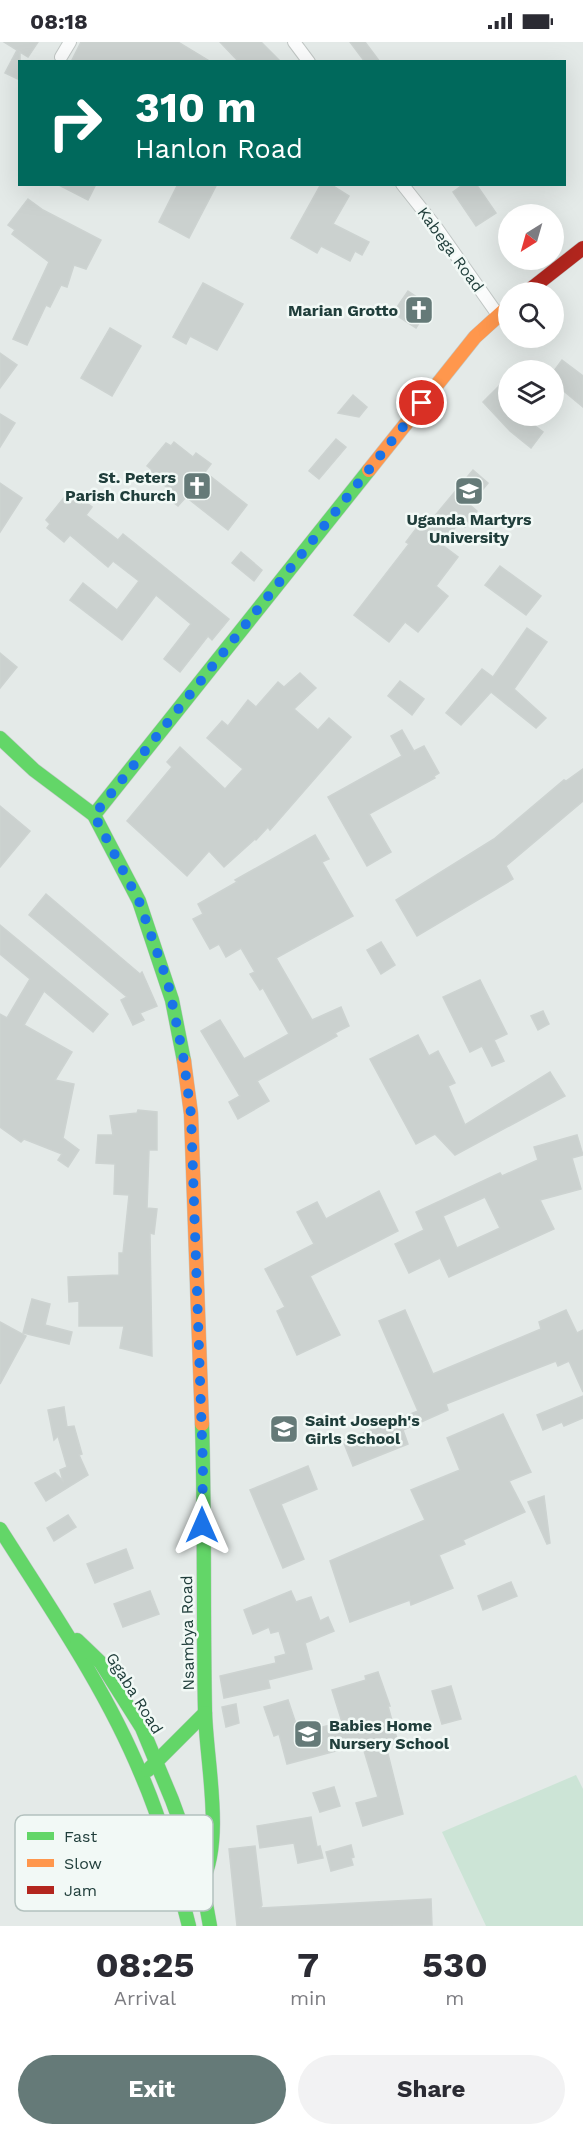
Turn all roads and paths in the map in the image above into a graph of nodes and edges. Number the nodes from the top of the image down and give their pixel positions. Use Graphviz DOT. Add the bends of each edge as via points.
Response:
graph roads {
  1 [pos="70,42"];
  2 [pos="294,42"];
  3 [pos="61,57"];
  4 [pos="308,60"];
  5 [pos="404,186"];
  6 [pos="583,248"];
  7 [pos="539,282"];
  8 [pos="498,305"];
  9 [pos="498,316"];
  10 [pos="0,738"];
  11 [pos="94,815"];
  12 [pos="0,1529"];
  13 [pos="54,1618"];
  14 [pos="205,1713"];
  15 [pos="157,1764"];
  16 [pos="142,1775"];
  17 [pos="155,1815"];
  18 [pos="176,1815"];
  19 [pos="211,1815"];
  20 [pos="185,1911"];
  21 [pos="207,1911"];
  22 [pos="189,1926"];
  23 [pos="210,1926"];
  1 -- 3 [label="street"];
  2 -- 4 [label="street"];
  5 -- 8 [label="street, Kabega Road"];
  6 -- 7 [label="main road"];
  9 -- 11 [label="main road" via="475,337 368,469"];
  10 -- 11 [label="main road" via="34,770"];
  11 -- 14 [label="main road, Nsambya Road" via="139,901 163,966 174,1007 191,1114 203,1467"];
  12 -- 13 [label="main road, Ggaba Road"];
  13 -- 15 [label="main road, Ggaba Road" via="101,1663 141,1728"];
  13 -- 16 [label="main road, Ggaba Road" via="95,1681"];
  14 -- 15 [label="main road, Nsambya Road"];
  14 -- 19 [label="main road, Nsambya Road"];
  15 -- 16 [label="main road, Nsambya Road"];
  15 -- 18 [label="main road, Ggaba Road"];
  16 -- 17 [label="main road"];
  20 -- 22 [label="main road"];
  21 -- 23 [label="main road, Ggaba Road"];
}
